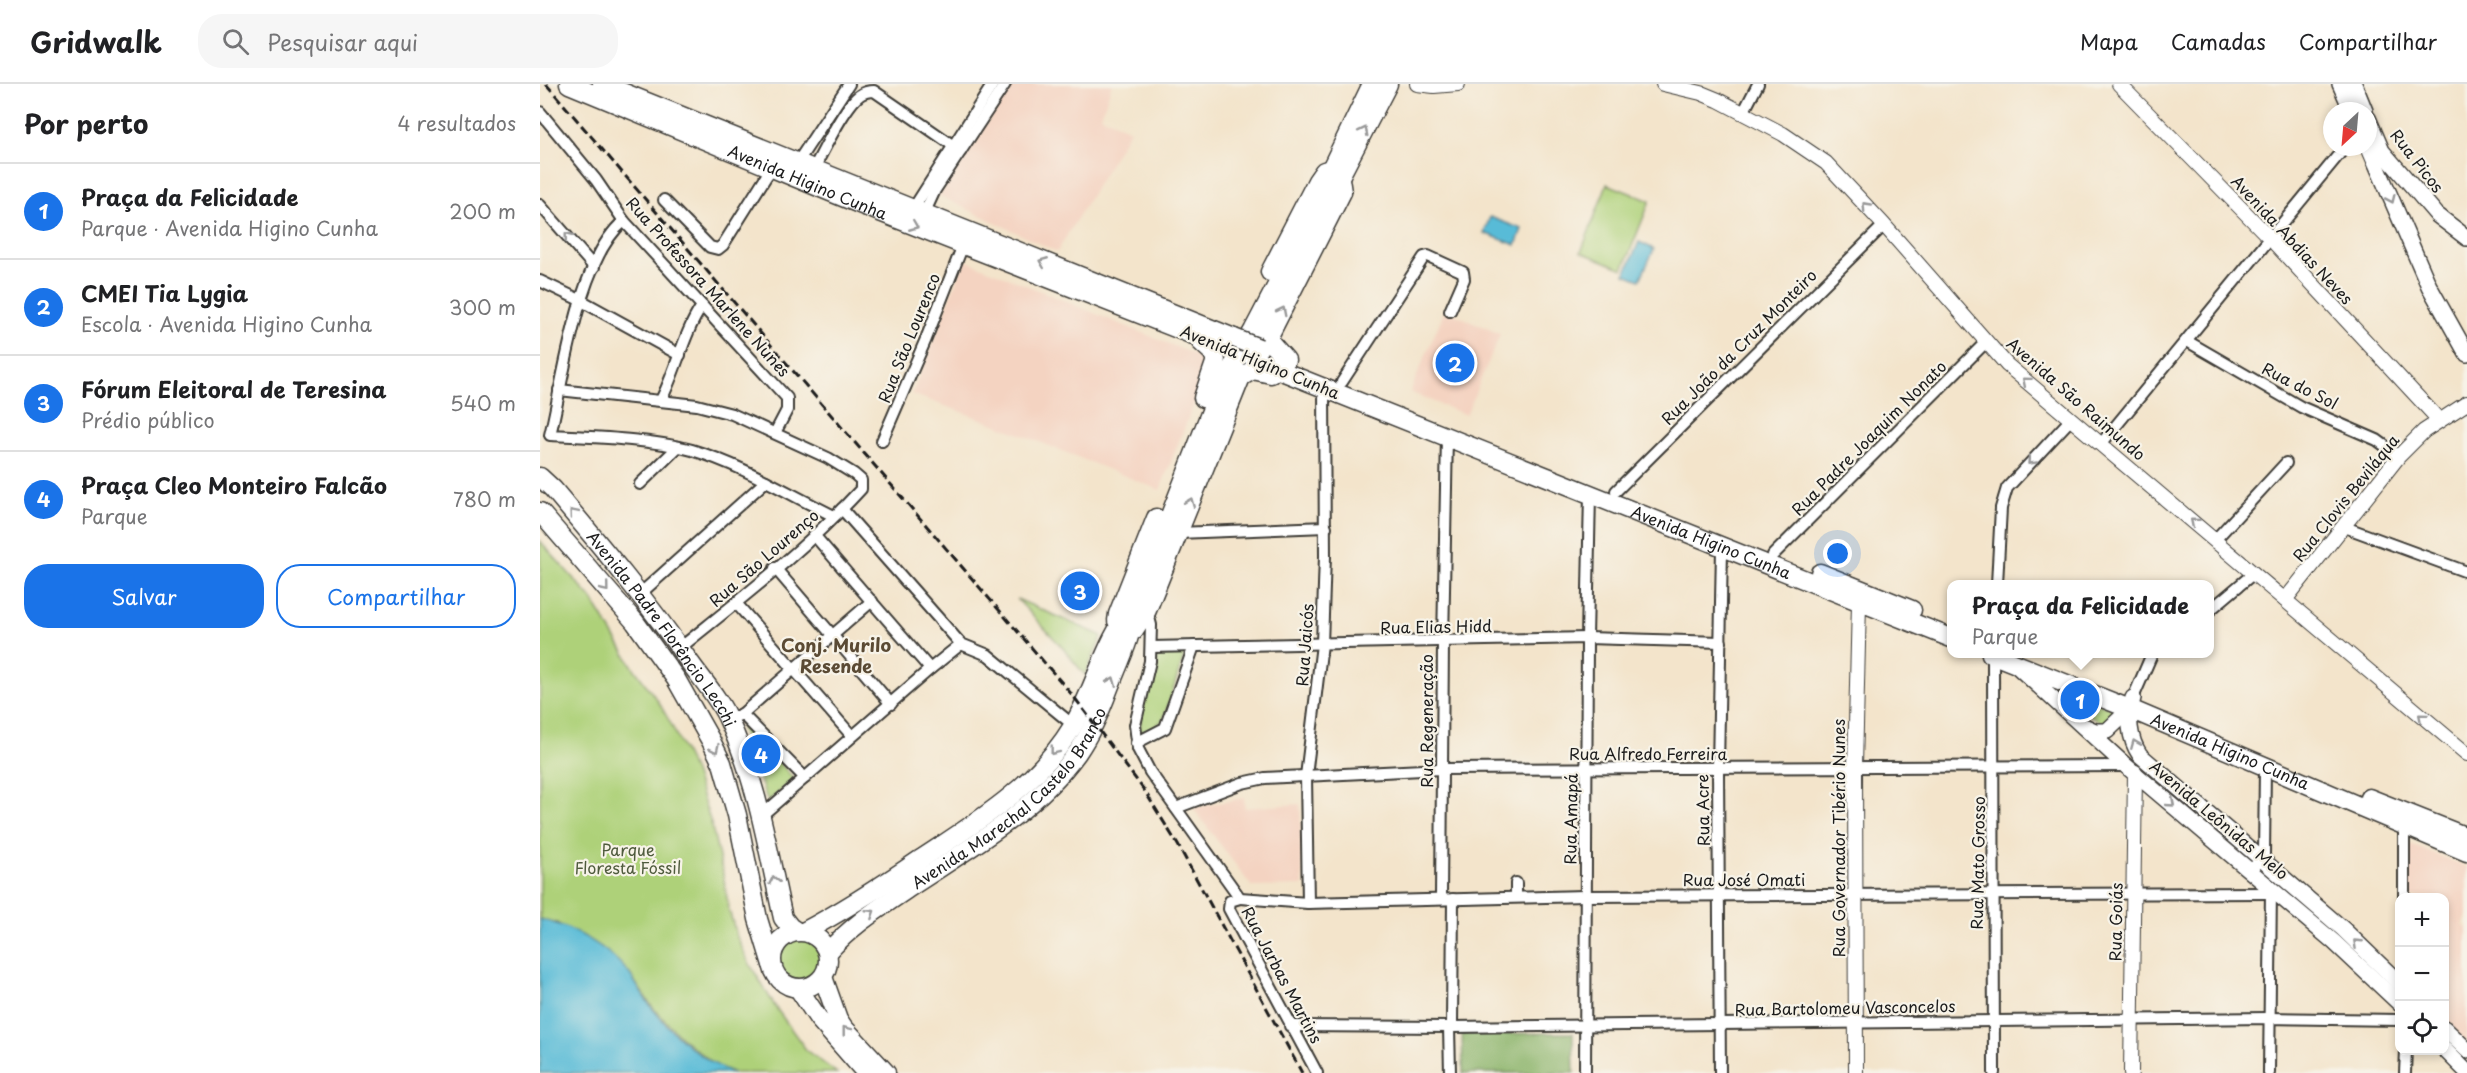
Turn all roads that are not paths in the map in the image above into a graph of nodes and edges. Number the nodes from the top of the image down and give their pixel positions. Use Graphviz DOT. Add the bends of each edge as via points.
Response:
graph roads {
  1 [pos="569,84"];
  2 [pos="849,84"];
  3 [pos="993,84"];
  4 [pos="1005,84"];
  5 [pos="1372,84"];
  6 [pos="1389,84"];
  7 [pos="1417,84"];
  8 [pos="1458,84"];
  9 [pos="1663,84"];
  10 [pos="1758,84"];
  11 [pos="2119,84"];
  12 [pos="2340,84"];
  13 [pos="2354,84"];
  14 [pos="609,89"];
  15 [pos="2348,102"];
  16 [pos="2361,102"];
  17 [pos="832,110"];
  18 [pos="540,112"];
  19 [pos="1743,112"];
  20 [pos="844,116"];
  21 [pos="2377,140"];
  22 [pos="958,148"];
  23 [pos="2338,156"];
  24 [pos="2373,156"];
  25 [pos="805,166"];
  26 [pos="771,167"];
  27 [pos="1335,174"];
  28 [pos="664,200"];
  29 [pos="540,205"];
  30 [pos="919,212"];
  31 [pos="624,221"];
  32 [pos="1884,225"];
  33 [pos="2464,233"];
  34 [pos="2270,238"];
  35 [pos="963,245"];
  36 [pos="594,267"];
  37 [pos="540,281"];
  38 [pos="582,301"];
  39 [pos="702,306"];
  40 [pos="1450,311"];
  41 [pos="1202,332"];
  42 [pos="2187,341"];
  43 [pos="1986,342"];
  44 [pos="2467,354"];
  45 [pos="680,355"];
  46 [pos="1288,367"];
  47 [pos="1342,382"];
  48 [pos="1324,388"];
  49 [pos="560,390"];
  50 [pos="661,400"];
  51 [pos="2467,403"];
  52 [pos="2071,419"];
  53 [pos="2439,420"];
  54 [pos="776,433"];
  55 [pos="1447,436"];
  56 [pos="882,441"];
  57 [pos="2101,444"];
  58 [pos="678,447"];
  59 [pos="2399,456"];
  60 [pos="2286,463"];
  61 [pos="540,477"];
  62 [pos="766,481"];
  63 [pos="640,484"];
  64 [pos="1616,491"];
  65 [pos="1590,494"];
  66 [pos="540,512"];
  67 [pos="838,513"];
  68 [pos="2342,526"];
  69 [pos="1326,527"];
  70 [pos="1178,533"];
  71 [pos="814,535"];
  72 [pos="2215,540"];
  73 [pos="1722,547"];
  74 [pos="1773,555"];
  75 [pos="775,568"];
  76 [pos="2467,572"];
  77 [pos="2254,573"];
  78 [pos="1997,580"];
  79 [pos="640,594"];
  80 [pos="1865,598"];
  81 [pos="2285,600"];
  82 [pos="872,601"];
  83 [pos="736,603"];
  84 [pos="2214,607"];
  85 [pos="1141,608"];
  86 [pos="1947,624"];
  87 [pos="663,625"];
  88 [pos="1126,628"];
  89 [pos="834,634"];
  90 [pos="1947,636"];
  91 [pos="647,638"];
  92 [pos="1587,638"];
  93 [pos="1443,642"];
  94 [pos="1721,642"];
  95 [pos="961,644"];
  96 [pos="1322,644"];
  97 [pos="1194,646"];
  98 [pos="1151,647"];
  99 [pos="680,648"];
  100 [pos="1992,658"];
  101 [pos="2150,658"];
  102 [pos="2018,659"];
  103 [pos="794,668"];
  104 [pos="930,669"];
  105 [pos="2132,703"];
  106 [pos="891,704"];
  107 [pos="735,717"];
  108 [pos="1067,720"];
  109 [pos="2081,724"];
  110 [pos="852,736"];
  111 [pos="1136,743"];
  112 [pos="2467,754"];
  113 [pos="1855,766"];
  114 [pos="1994,766"];
  115 [pos="2265,767"];
  116 [pos="1718,768"];
  117 [pos="1442,769"];
  118 [pos="1587,769"];
  119 [pos="2130,769"];
  120 [pos="1306,776"];
  121 [pos="805,778"];
  122 [pos="1176,808"];
  123 [pos="761,816"];
  124 [pos="2404,818"];
  125 [pos="2467,837"];
  126 [pos="2467,852"];
  127 [pos="2262,859"];
  128 [pos="2251,870"];
  129 [pos="1516,883"];
  130 [pos="2271,891"];
  131 [pos="2133,893"];
  132 [pos="2404,893"];
  133 [pos="1855,894"];
  134 [pos="1992,894"];
  135 [pos="1720,895"];
  136 [pos="1585,896"];
  137 [pos="1516,897"];
  138 [pos="1240,898"];
  139 [pos="1441,899"];
  140 [pos="1453,899"];
  141 [pos="1308,903"];
  142 [pos="800,931"];
  143 [pos="828,952"];
  144 [pos="772,965"];
  145 [pos="823,977"];
  146 [pos="2395,979"];
  147 [pos="798,988"];
  148 [pos="2397,1001"];
  149 [pos="2268,1018"];
  150 [pos="2130,1020"];
  151 [pos="2395,1020"];
  152 [pos="1993,1022"];
  153 [pos="1855,1023"];
  154 [pos="1721,1024"];
  155 [pos="1585,1025"];
  156 [pos="1290,1026"];
  157 [pos="1450,1027"];
  158 [pos="2449,1032"];
  159 [pos="2467,1050"];
  160 [pos="2449,1053"];
  161 [pos="2406,1055"];
  162 [pos="2467,1072"];
  163 [pos="866,1073"];
  164 [pos="886,1073"];
  165 [pos="1317,1073"];
  166 [pos="1450,1073"];
  167 [pos="1585,1073"];
  168 [pos="1720,1073"];
  169 [pos="1856,1073"];
  170 [pos="1994,1073"];
  171 [pos="2131,1073"];
  172 [pos="2269,1073"];
  173 [pos="2405,1073"];
  1 -- 14 [label="main road, Avenida Higino Cunha"];
  2 -- 17 [label="street"];
  3 -- 22 [label="street"];
  4 -- 22 [label="street"];
  5 -- 27 [label="main road"];
  27 -- 6 [label="main road, one-way"];
  7 -- 8 [label="street"];
  9 -- 19 [label="street, Avenida São Raimundo" via="1701,93"];
  10 -- 19 [label="street"];
  11 -- 34 [label="street, Avenida Abdias Neves"];
  12 -- 15 [label="main road"];
  13 -- 16 [label="main road, Rua Picos"];
  14 -- 25 [label="main road, Avenida Higino Cunha"];
  14 -- 26 [label="main road, Avenida Higino Cunha"];
  17 -- 20 [label="street"];
  17 -- 25 [label="street"];
  18 -- 31 [label="street, Rua Professora Marlene Nunes"];
  32 -- 19 [label="street, Avenida São Raimundo, one-way" via="1826,163 1803,145"];
  20 -- 22 [label="street" via="861,94 874,91"];
  20 -- 25 [label="street"];
  21 -- 33 [label="main road, Rua Picos" via="2382,151 2437,215"];
  22 -- 30 [label="street"];
  23 -- 34 [label="street"];
  24 -- 44 [label="main road, one-way" via="2429,286"];
  25 -- 30 [label="main road, Avenida Higino Cunha"];
  26 -- 28 [label="street" via="718,249 710,247"];
  26 -- 35 [label="main road, Avenida Higino Cunha, one-way"];
  27 -- 41 [label="main road" via="1324,171 1317,181 1243,323"];
  46 -- 27 [label="main road, one-way" via="1270,342 1270,334 1342,192"];
  27 -- 85 [label="main road" via="1336,187 1325,193 1220,388"];
  36 -- 29 [label="street, one-way"];
  41 -- 30 [label="main road, Avenida Higino Cunha, one-way"];
  31 -- 36 [label="street" via="606,242"];
  31 -- 39 [label="street, Rua Professora Marlene Nunes"];
  32 -- 43 [label="street, Avenida São Raimundo"];
  32 -- 64 [label="street, Rua João da Cruz Monteiro"];
  34 -- 42 [label="street"];
  34 -- 53 [label="street, Avenida Abdias Neves"];
  35 -- 41 [label="main road, Avenida Higino Cunha"];
  35 -- 56 [label="street, Rua São Lourenco"];
  36 -- 38 [label="street"];
  37 -- 38 [label="street"];
  38 -- 45 [label="street"];
  38 -- 49 [label="street"];
  39 -- 45 [label="street"];
  39 -- 54 [label="street, Rua Professora Marlene Nunes" via="787,398 787,410"];
  40 -- 47 [label="street" via="1463,272 1424,257"];
  41 -- 46 [label="main road, Avenida Higino Cunha"];
  41 -- 88 [label="main road" via="1216,363 1118,614 1117,620"];
  42 -- 57 [label="street"];
  42 -- 59 [label="street, Rua do Sol" via="2301,407 2377,440"];
  52 -- 43 [label="street, Avenida São Raimundo, one-way"];
  43 -- 74 [label="street, Rua Padre Joaquim Nonato"];
  45 -- 50 [label="street"];
  46 -- 47 [label="main road, Avenida Higino Cunha"];
  46 -- 48 [label="main road, Avenida Higino Cunha"];
  70 -- 46 [label="main road, one-way" via="1241,377 1253,370 1274,375"];
  47 -- 64 [label="main road, Avenida Higino Cunha"];
  48 -- 55 [label="main road, Avenida Higino Cunha"];
  48 -- 69 [label="street, Rua Jaicós"];
  49 -- 50 [label="street"];
  49 -- 58 [label="street" via="550,435"];
  50 -- 54 [label="street" via="726,412"];
  51 -- 53 [label="street, Rua Clovis Beviláqua"];
  52 -- 57 [label="street, Avenida São Raimundo"];
  52 -- 78 [label="street, one-way" via="2007,488 2001,508"];
  53 -- 59 [label="street, Rua Clovis Beviláqua"];
  54 -- 67 [label="street, Rua São Lourenço" via="858,477 862,485"];
  55 -- 65 [label="main road, Avenida Higino Cunha"];
  55 -- 93 [label="street, Rua Regeneração"];
  72 -- 57 [label="street, Avenida São Raimundo, one-way"];
  58 -- 62 [label="street"];
  58 -- 63 [label="street"];
  59 -- 68 [label="street, Rua Clovis Beviláqua"];
  60 -- 72 [label="street"];
  79 -- 61 [label="main road, Avenida Padre Florêncio Lecchi, one-way"];
  62 -- 67 [label="street"];
  62 -- 79 [label="street"];
  64 -- 74 [label="main road, Avenida Higino Cunha"];
  65 -- 73 [label="main road, Avenida Higino Cunha"];
  65 -- 92 [label="street, Rua Amapá"];
  66 -- 91 [label="main road, Avenida Padre Florêncio Lecchi, one-way"];
  67 -- 71 [label="street, Rua São Lourenço"];
  67 -- 95 [label="street"];
  68 -- 76 [label="street"];
  68 -- 81 [label="street, Rua Clovis Beviláqua"];
  69 -- 70 [label="street"];
  69 -- 96 [label="street, Rua Jaicós"];
  70 -- 85 [label="main road"];
  71 -- 75 [label="street, Rua São Lourenço"];
  71 -- 82 [label="street"];
  72 -- 77 [label="street, Avenida São Raimundo"];
  73 -- 80 [label="main road, Avenida Higino Cunha"];
  73 -- 94 [label="street, Rua Acre"];
  74 -- 80 [label="main road, Avenida Higino Cunha"];
  75 -- 83 [label="street, Rua São Lourenço"];
  75 -- 89 [label="street"];
  77 -- 81 [label="street, Avenida São Raimundo"];
  77 -- 84 [label="street"];
  79 -- 87 [label="main road, Avenida Padre Florêncio Lecchi"];
  80 -- 86 [label="main road, Avenida Higino Cunha"];
  80 -- 90 [label="main road, Avenida Higino Cunha"];
  80 -- 113 [label="street, Rua Governador Tibério Nunes"];
  112 -- 81 [label="street, Avenida São Raimundo, one-way"];
  82 -- 89 [label="street"];
  82 -- 104 [label="street"];
  83 -- 99 [label="street, Rua São Lourenço"];
  83 -- 103 [label="street"];
  85 -- 88 [label="main road" via="1142,621"];
  85 -- 98 [label="street" via="1151,625"];
  87 -- 91 [label="main road"];
  87 -- 99 [label="main road, Avenida Padre Florêncio Lecchi"];
  88 -- 142 [label="main road, Avenida Marechal Castelo Branco, one-way" via="1073,726 1041,768 1013,795 841,912"];
  143 -- 88 [label="main road, Avenida Marechal Castelo Branco, one-way" via="858,922 998,829 1054,780 1091,729"];
  89 -- 103 [label="street"];
  89 -- 106 [label="street"];
  91 -- 144 [label="main road, Avenida Padre Florêncio Lecchi, one-way" via="676,679 722,763 737,815 763,942"];
  92 -- 93 [label="street, Rua Elias Hidd"];
  92 -- 94 [label="street, Rua Elias Hidd"];
  92 -- 118 [label="street, Rua Amapá"];
  93 -- 96 [label="street, Rua Elias Hidd"];
  93 -- 117 [label="street, Rua Regeneração"];
  94 -- 116 [label="street, Rua Acre"];
  95 -- 104 [label="street"];
  95 -- 108 [label="street" via="988,655"];
  96 -- 97 [label="street, Rua Elias Hidd"];
  96 -- 120 [label="street, Rua Jaicós"];
  97 -- 98 [label="street, Rua Elias Hidd"];
  97 -- 111 [label="street" via="1165,728"];
  98 -- 111 [label="street" via="1135,725"];
  99 -- 107 [label="main road, Avenida Padre Florêncio Lecchi"];
  100 -- 114 [label="street, Rua Mato Grosso"];
  101 -- 105 [label="street"];
  102 -- 105 [label="main road, Avenida Higino Cunha"];
  102 -- 109 [label="main road, Avenida Leônidas Melo"];
  103 -- 107 [label="street"];
  103 -- 110 [label="street"];
  104 -- 106 [label="street"];
  105 -- 109 [label="main road" via="2107,731 2095,731"];
  105 -- 115 [label="main road, Avenida Higino Cunha"];
  105 -- 124 [label="main road, Avenida Higino Cunha" via="2328,782"];
  127 -- 105 [label="main road, Avenida Leônidas Melo, one-way" via="2140,756 2131,736"];
  106 -- 110 [label="street"];
  107 -- 121 [label="street"];
  107 -- 123 [label="main road, Avenida Padre Florêncio Lecchi"];
  109 -- 119 [label="main road, Avenida Leônidas Melo"];
  110 -- 121 [label="street"];
  111 -- 122 [label="street" via="1150,772"];
  113 -- 114 [label="street, Rua Alfredo Ferreira"];
  113 -- 116 [label="street, Rua Alfredo Ferreira"];
  113 -- 133 [label="street, Rua Governador Tibério Nunes"];
  114 -- 119 [label="street, Rua Alfredo Ferreira"];
  114 -- 134 [label="street, Rua Mato Grosso"];
  115 -- 124 [label="main road, Avenida Higino Cunha"];
  115 -- 127 [label="street"];
  116 -- 118 [label="street, Rua Alfredo Ferreira"];
  116 -- 135 [label="street, Rua Acre"];
  117 -- 118 [label="street, Rua Alfredo Ferreira"];
  117 -- 120 [label="street, Rua Alfredo Ferreira"];
  117 -- 139 [label="street, Rua Regeneração"];
  118 -- 136 [label="street, Rua Amapá"];
  119 -- 128 [label="main road, Avenida Leônidas Melo, one-way"];
  119 -- 131 [label="street, Rua Goiás"];
  120 -- 122 [label="street, Rua Alfredo Ferreira" via="1242,783"];
  120 -- 141 [label="street, Rua Jaicós"];
  121 -- 123 [label="street"];
  122 -- 138 [label="street"];
  142 -- 123 [label="main road, Avenida Padre Florêncio Lecchi, one-way" via="783,918"];
  124 -- 125 [label="main road, Avenida Higino Cunha"];
  124 -- 126 [label="main road, Avenida Higino Cunha"];
  124 -- 132 [label="street"];
  127 -- 128 [label="street"];
  146 -- 127 [label="main road, Avenida Leônidas Melo, one-way"];
  128 -- 130 [label="main road, Avenida Leônidas Melo"];
  129 -- 137 [label="street"];
  130 -- 131 [label="street, Rua José Omati"];
  130 -- 148 [label="main road, Avenida Leônidas Melo" via="2334,942"];
  130 -- 149 [label="street"];
  131 -- 134 [label="street, Rua José Omati"];
  131 -- 150 [label="street, Rua Goiás"];
  133 -- 134 [label="street, Rua José Omati"];
  133 -- 135 [label="street, Rua José Omati"];
  133 -- 153 [label="street, Rua Governador Tibério Nunes"];
  134 -- 152 [label="street, Rua Mato Grosso"];
  135 -- 136 [label="street, Rua José Omati"];
  135 -- 154 [label="street, Rua Acre"];
  136 -- 137 [label="street, Rua José Omati"];
  136 -- 155 [label="street, Rua Amapá"];
  137 -- 140 [label="street, Rua José Omati"];
  138 -- 141 [label="street, Rua José Omati"];
  138 -- 156 [label="street, Rua Jarbas Martins" via="1230,900 1229,909"];
  139 -- 140 [label="street, Rua José Omati"];
  139 -- 141 [label="street, Rua José Omati"];
  140 -- 157 [label="street"];
  142 -- 143 [label="main road" via="815,935"];
  142 -- 144 [label="main road" via="780,939 774,947"];
  143 -- 145 [label="main road" via="828,969"];
  144 -- 147 [label="main road" via="781,981"];
  145 -- 147 [label="main road" via="808,987"];
  164 -- 145 [label="main road, one-way" via="838,1019"];
  147 -- 163 [label="main road" via="818,1018"];
  149 -- 150 [label="street, Rua Bartolomeu Vasconcelos"];
  149 -- 151 [label="street, Rua Bartolomeu Vasconcelos"];
  149 -- 172 [label="street"];
  150 -- 152 [label="street, Rua Bartolomeu Vasconcelos"];
  150 -- 171 [label="street, Rua Goiás"];
  152 -- 153 [label="street, Rua Bartolomeu Vasconcelos"];
  152 -- 170 [label="street, Rua Mato Grosso"];
  153 -- 154 [label="street, Rua Bartolomeu Vasconcelos"];
  153 -- 169 [label="street, Rua Governador Tibério Nunes"];
  154 -- 155 [label="street, Rua Bartolomeu Vasconcelos"];
  154 -- 168 [label="street, Rua Acre"];
  155 -- 157 [label="street, Rua Bartolomeu Vasconcelos"];
  155 -- 167 [label="street, Rua Amapá"];
  156 -- 157 [label="street, Rua Bartolomeu Vasconcelos"];
  156 -- 165 [label="street, Rua Jarbas Martins"];
  157 -- 166 [label="street"];
  158 -- 159 [label="main road"];
  160 -- 162 [label="main road"];
  161 -- 173 [label="street"];
}
